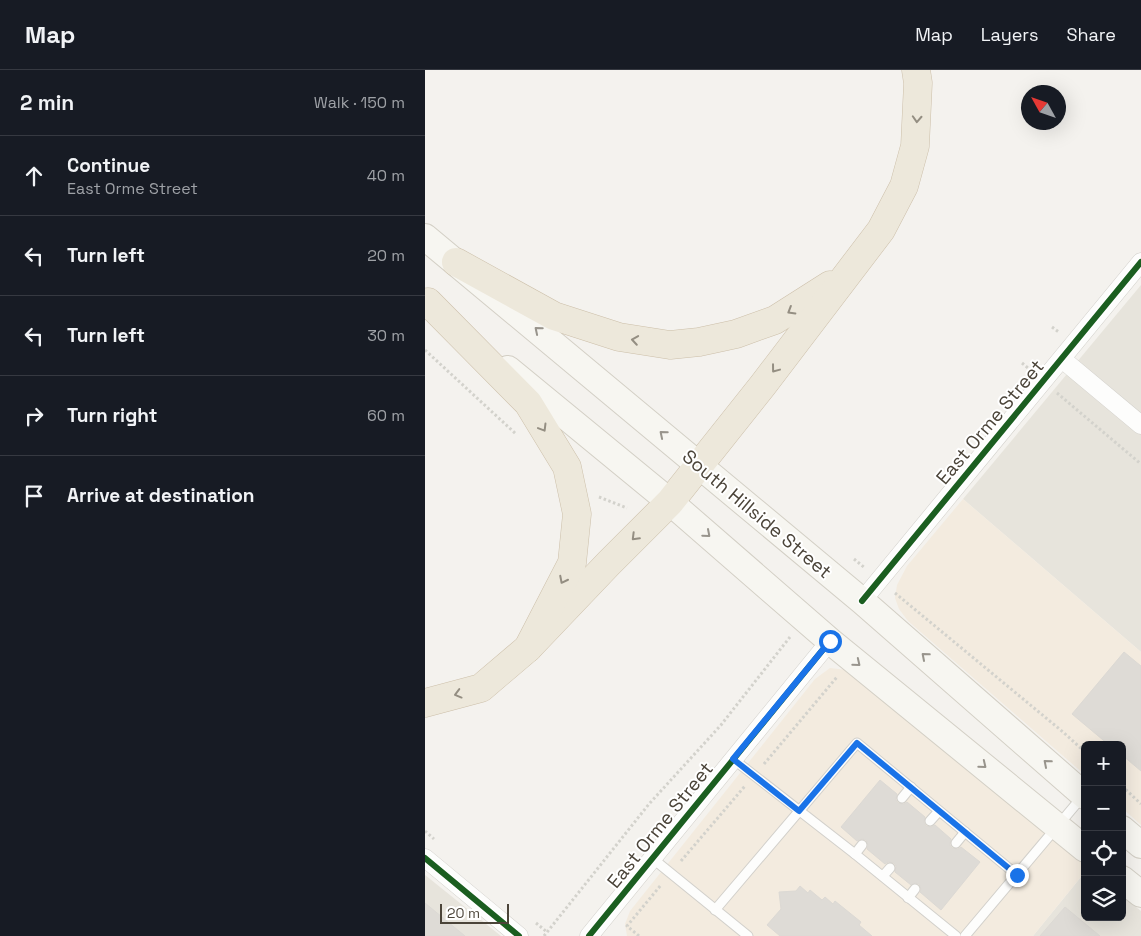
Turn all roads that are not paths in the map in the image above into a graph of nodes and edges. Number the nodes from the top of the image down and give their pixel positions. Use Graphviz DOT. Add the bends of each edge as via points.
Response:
graph roads {
  1 [pos="916,70"];
  2 [pos="425,236"];
  3 [pos="858,261"];
  4 [pos="456,262"];
  5 [pos="1141,262"];
  6 [pos="426,301"];
  7 [pos="1061,359"];
  8 [pos="1141,425"];
  9 [pos="700,466"];
  10 [pos="670,502"];
  11 [pos="862,601"];
  12 [pos="830,641"];
  13 [pos="528,648"];
  14 [pos="425,703"];
  15 [pos="733,759"];
  16 [pos="911,787"];
  17 [pos="1081,793"];
  18 [pos="902,798"];
  19 [pos="1081,800"];
  20 [pos="939,810"];
  21 [pos="799,811"];
  22 [pos="930,821"];
  23 [pos="1058,827"];
  24 [pos="1124,831"];
  25 [pos="965,832"];
  26 [pos="955,842"];
  27 [pos="862,845"];
  28 [pos="1141,845"];
  29 [pos="1081,846"];
  30 [pos="855,854"];
  31 [pos="425,858"];
  32 [pos="652,858"];
  33 [pos="890,868"];
  34 [pos="1017,875"];
  35 [pos="883,876"];
  36 [pos="1126,882"];
  37 [pos="915,888"];
  38 [pos="1141,894"];
  39 [pos="908,898"];
  40 [pos="715,910"];
  41 [pos="593,934"];
  42 [pos="519,936"];
  43 [pos="748,936"];
  44 [pos="955,936"];
  45 [pos="965,936"];
  1 -- 3 [label="highway, one-way" via="915,146 904,186 881,230"];
  2 -- 4 [label="main road, South Hillside Street"];
  3 -- 4 [label="highway, one-way" via="818,294 775,320 736,334 670,345 619,338 554,316"];
  3 -- 9 [label="highway, one-way"];
  9 -- 4 [label="main road, South Hillside Street, one-way"];
  5 -- 7 [label="street, East Orme Street"];
  6 -- 10 [label="main road"];
  6 -- 13 [label="highway, one-way" via="528,403 567,467 577,514 572,563"];
  7 -- 8 [label="street"];
  7 -- 11 [label="street, East Orme Street"];
  9 -- 10 [label="highway"];
  9 -- 11 [label="main road, South Hillside Street"];
  10 -- 12 [label="main road, one-way"];
  10 -- 13 [label="highway, one-way"];
  17 -- 11 [label="main road, South Hillside Street, one-way"];
  12 -- 15 [label="street, East Orme Street"];
  12 -- 23 [label="main road, one-way"];
  13 -- 14 [label="highway, one-way" via="481,688"];
  15 -- 21 [label="lane"];
  15 -- 32 [label="street, East Orme Street"];
  16 -- 18 [label="lane"];
  16 -- 20 [label="lane"];
  16 -- 21 [label="lane" via="857,743"];
  19 -- 23 [label="lane"];
  20 -- 22 [label="lane"];
  20 -- 25 [label="lane"];
  21 -- 30 [label="lane"];
  21 -- 40 [label="lane"];
  23 -- 29 [label="main road"];
  23 -- 34 [label="lane"];
  24 -- 28 [label="main road"];
  25 -- 26 [label="lane"];
  25 -- 34 [label="lane"];
  27 -- 30 [label="lane"];
  30 -- 35 [label="lane"];
  31 -- 42 [label="street"];
  32 -- 40 [label="lane"];
  32 -- 41 [label="street, East Orme Street"];
  33 -- 35 [label="lane"];
  34 -- 45 [label="lane"];
  35 -- 39 [label="lane"];
  36 -- 38 [label="main road"];
  37 -- 39 [label="lane"];
  39 -- 44 [label="lane"];
  40 -- 43 [label="lane"];
}
